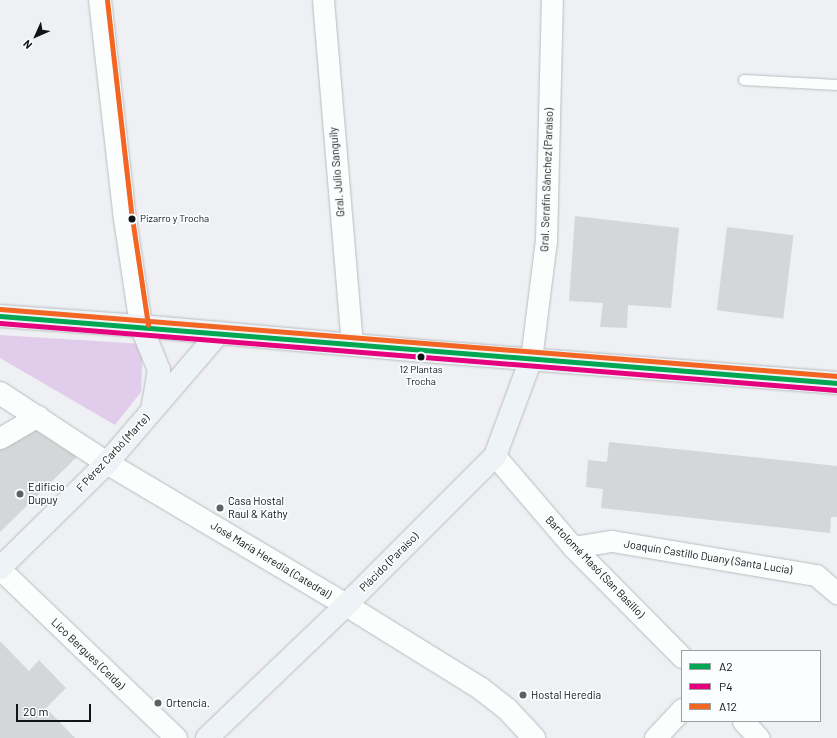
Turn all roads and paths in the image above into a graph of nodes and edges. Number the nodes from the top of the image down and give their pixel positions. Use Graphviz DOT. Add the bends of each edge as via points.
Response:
graph roads {
  1 [pos="100,0"];
  2 [pos="323,0"];
  3 [pos="552,0"];
  4 [pos="744,80"];
  5 [pos="837,85"];
  6 [pos="0,316"];
  7 [pos="141,326"];
  8 [pos="219,333"];
  9 [pos="352,344"];
  10 [pos="531,359"];
  11 [pos="837,383"];
  12 [pos="0,393"];
  13 [pos="152,411"];
  14 [pos="38,416"];
  15 [pos="0,438"];
  16 [pos="495,456"];
  17 [pos="107,463"];
  18 [pos="572,547"];
  19 [pos="0,569"];
  20 [pos="837,593"];
  21 [pos="346,605"];
  22 [pos="681,656"];
  23 [pos="681,710"];
  24 [pos="744,722"];
  25 [pos="176,738"];
  26 [pos="207,738"];
  27 [pos="534,738"];
  28 [pos="655,738"];
  29 [pos="759,738"];
  1 -- 7 [label="street" via="124,212"];
  2 -- 9 [label="street, Gral. Julio Sanguily"];
  3 -- 10 [label="street, Gral. Serafín Sánchez (Paraíso)" via="546,242"];
  4 -- 5 [label="lane"];
  6 -- 7 [label="main road"];
  7 -- 8 [label="main road"];
  7 -- 13 [label="main road" via="159,370"];
  8 -- 9 [label="main road"];
  8 -- 13 [label="main road, F Pérez Carbó (Marte)"];
  9 -- 10 [label="main road"];
  10 -- 11 [label="main road"];
  10 -- 16 [label="main road, Plácido (Paraíso)"];
  12 -- 14 [label="street, José María Heredia (Catedral)"];
  13 -- 17 [label="main road, F Pérez Carbó (Marte)"];
  14 -- 15 [label="street"];
  14 -- 17 [label="street, José María Heredia (Catedral)"];
  16 -- 18 [label="street, Bartolomé Masó (San Basilio)"];
  16 -- 21 [label="main road, Plácido (Paraíso)"];
  17 -- 19 [label="main road, F Pérez Carbó (Marte)"];
  17 -- 21 [label="street, José María Heredia (Catedral)"];
  18 -- 20 [label="street, Joaquín Castillo Duany (Santa Lucía)" via="612,541 816,575"];
  18 -- 22 [label="street, Bartolomé Masó (San Basilio)"];
  19 -- 25 [label="street, Lico Bergues (Celda)"];
  21 -- 26 [label="main road, Plácido (Paraíso)"];
  21 -- 27 [label="street, José María Heredia (Catedral)" via="480,688 507,709"];
  23 -- 28 [label="street"];
  24 -- 29 [label="street"];
}
